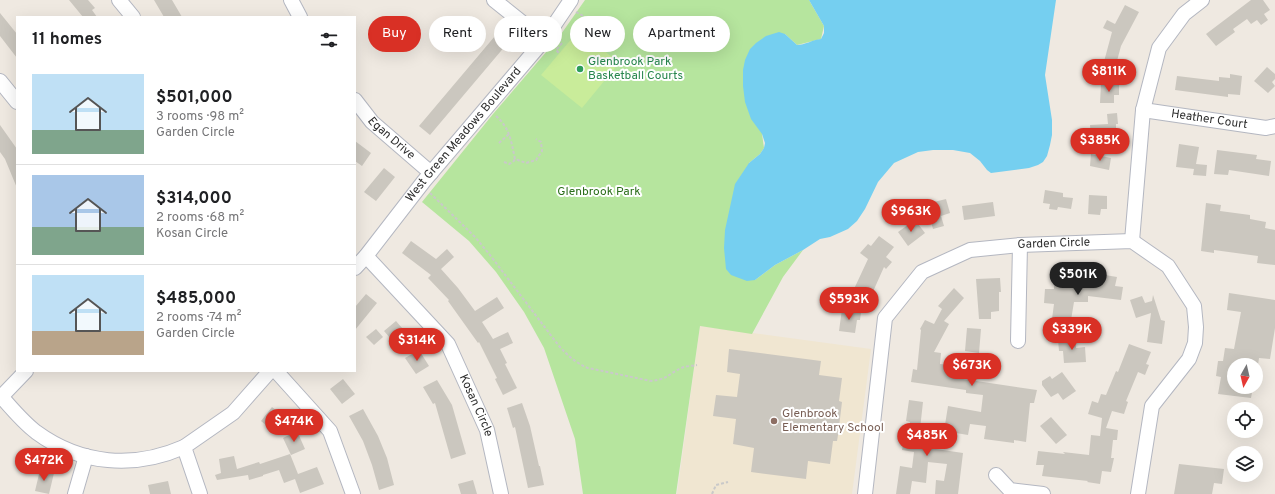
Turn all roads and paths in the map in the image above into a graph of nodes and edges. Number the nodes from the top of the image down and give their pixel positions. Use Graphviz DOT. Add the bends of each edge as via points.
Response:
graph roads {
  1 [pos="120,0"];
  2 [pos="291,0"];
  3 [pos="494,0"];
  4 [pos="1202,0"];
  5 [pos="569,4"];
  6 [pos="131,16"];
  7 [pos="299,16"];
  8 [pos="514,16"];
  9 [pos="561,16"];
  10 [pos="585,16"];
  11 [pos="534,52"];
  12 [pos="0,81"];
  13 [pos="16,101"];
  14 [pos="356,101"];
  15 [pos="485,108"];
  16 [pos="1143,110"];
  17 [pos="1275,126"];
  18 [pos="510,134"];
  19 [pos="536,139"];
  20 [pos="499,143"];
  21 [pos="516,159"];
  22 [pos="504,162"];
  23 [pos="428,177"];
  24 [pos="1132,241"];
  25 [pos="1020,245"];
  26 [pos="366,256"];
  27 [pos="356,267"];
  28 [pos="1018,341"];
  29 [pos="697,365"];
  30 [pos="25,372"];
  31 [pos="269,372"];
  32 [pos="277,372"];
  33 [pos="1,397"];
  34 [pos="184,447"];
  35 [pos="86,456"];
  36 [pos="996,475"];
  37 [pos="728,482"];
  38 [pos="75,494"];
  39 [pos="200,494"];
  40 [pos="353,494"];
  41 [pos="501,494"];
  42 [pos="712,494"];
  43 [pos="865,494"];
  44 [pos="1043,494"];
  45 [pos="1138,494"];
  1 -- 6 [label="street"];
  2 -- 7 [label="street"];
  3 -- 8 [label="street"];
  4 -- 16 [label="street" via="1184,14 1159,48"];
  5 -- 9 [label="street, West Green Meadows Boulevard"];
  5 -- 10 [label="path"];
  11 -- 15 [label="street, West Green Meadows Boulevard"];
  12 -- 13 [label="street"];
  14 -- 23 [label="street, Egan Drive" via="372,122"];
  15 -- 18 [label="path" via="500,119"];
  15 -- 23 [label="street, West Green Meadows Boulevard"];
  16 -- 17 [label="street, Heather Court" via="1266,128"];
  16 -- 24 [label="street"];
  18 -- 20 [label="path"];
  18 -- 21 [label="path"];
  19 -- 21 [label="path" via="541,142 542,151 536,160 526,163"];
  21 -- 22 [label="path" via="509,164"];
  23 -- 26 [label="street, West Green Meadows Boulevard"];
  23 -- 29 [label="path" via="429,192 475,237 559,346 578,364 651,381 668,377 683,367"];
  24 -- 25 [label="street, Garden Circle"];
  24 -- 45 [label="street" via="1168,266 1194,306 1196,327 1195,343 1189,359 1152,406"];
  25 -- 28 [label="street"];
  25 -- 43 [label="street, Garden Circle" via="970,250 922,272 884,318"];
  26 -- 27 [label="street, West Green Meadows Boulevard"];
  26 -- 41 [label="street, Kosan Circle" via="448,344 487,430"];
  30 -- 33 [label="street"];
  31 -- 34 [label="street" via="233,413"];
  32 -- 40 [label="street" via="330,431"];
  33 -- 35 [label="street" via="36,432"];
  34 -- 35 [label="street" via="149,459 115,461"];
  34 -- 39 [label="street"];
  35 -- 38 [label="street"];
  36 -- 44 [label="street" via="1010,490"];
  37 -- 42 [label="path" via="716,485"];
}
